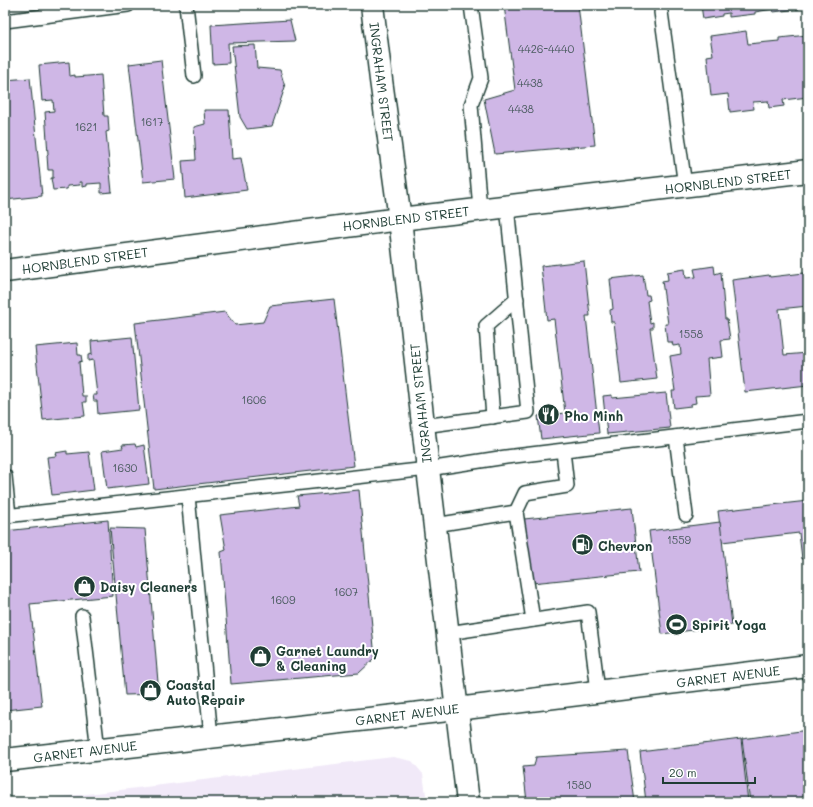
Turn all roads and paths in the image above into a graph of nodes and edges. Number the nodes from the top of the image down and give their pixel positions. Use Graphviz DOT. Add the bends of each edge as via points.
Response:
graph roads {
  1 [pos="128,5"];
  2 [pos="186,5"];
  3 [pos="372,5"];
  4 [pos="470,5"];
  5 [pos="661,12"];
  6 [pos="5,21"];
  7 [pos="194,76"];
  8 [pos="808,171"];
  9 [pos="685,186"];
  10 [pos="507,206"];
  11 [pos="480,209"];
  12 [pos="400,219"];
  13 [pos="5,271"];
  14 [pos="517,299"];
  15 [pos="493,417"];
  16 [pos="808,421"];
  17 [pos="423,426"];
  18 [pos="676,437"];
  19 [pos="563,450"];
  20 [pos="428,469"];
  21 [pos="5,476"];
  22 [pos="188,496"];
  23 [pos="516,512"];
  24 [pos="686,515"];
  25 [pos="7,516"];
  26 [pos="435,524"];
  27 [pos="82,616"];
  28 [pos="533,620"];
  29 [pos="448,633"];
  30 [pos="808,666"];
  31 [pos="598,691"];
  32 [pos="457,708"];
  33 [pos="211,737"];
  34 [pos="98,750"];
  35 [pos="5,760"];
  36 [pos="468,802"];
  1 -- 6 [label="lane"];
  2 -- 7 [label="lane"];
  3 -- 12 [label="main road, INGRAHAM STREET"];
  4 -- 11 [label="lane" via="481,78 471,105"];
  5 -- 9 [label="lane"];
  8 -- 9 [label="main road, HORNBLEND STREET"];
  9 -- 10 [label="main road, HORNBLEND STREET"];
  10 -- 11 [label="main road, HORNBLEND STREET"];
  10 -- 14 [label="lane"];
  11 -- 12 [label="main road, HORNBLEND STREET"];
  12 -- 13 [label="main road, HORNBLEND STREET"];
  12 -- 17 [label="main road, INGRAHAM STREET"];
  14 -- 15 [label="lane" via="486,326"];
  14 -- 15 [label="lane" via="528,412"];
  15 -- 17 [label="lane"];
  16 -- 18 [label="lane"];
  17 -- 20 [label="main road, INGRAHAM STREET"];
  18 -- 19 [label="lane"];
  18 -- 24 [label="lane"];
  19 -- 20 [label="lane"];
  19 -- 23 [label="lane" via="567,486 525,493"];
  20 -- 22 [label="lane"];
  20 -- 26 [label="main road, INGRAHAM STREET"];
  21 -- 25 [label="lane"];
  22 -- 25 [label="lane"];
  22 -- 33 [label="lane"];
  23 -- 26 [label="lane"];
  23 -- 28 [label="lane"];
  26 -- 29 [label="main road, INGRAHAM STREET"];
  27 -- 34 [label="lane"];
  28 -- 29 [label="lane"];
  28 -- 31 [label="lane" via="588,612"];
  29 -- 32 [label="main road, INGRAHAM STREET"];
  30 -- 31 [label="main road, GARNET AVENUE"];
  31 -- 32 [label="main road, GARNET AVENUE"];
  32 -- 33 [label="main road, GARNET AVENUE"];
  32 -- 36 [label="main road, INGRAHAM STREET"];
  33 -- 34 [label="main road, GARNET AVENUE"];
  34 -- 35 [label="main road, GARNET AVENUE"];
}
